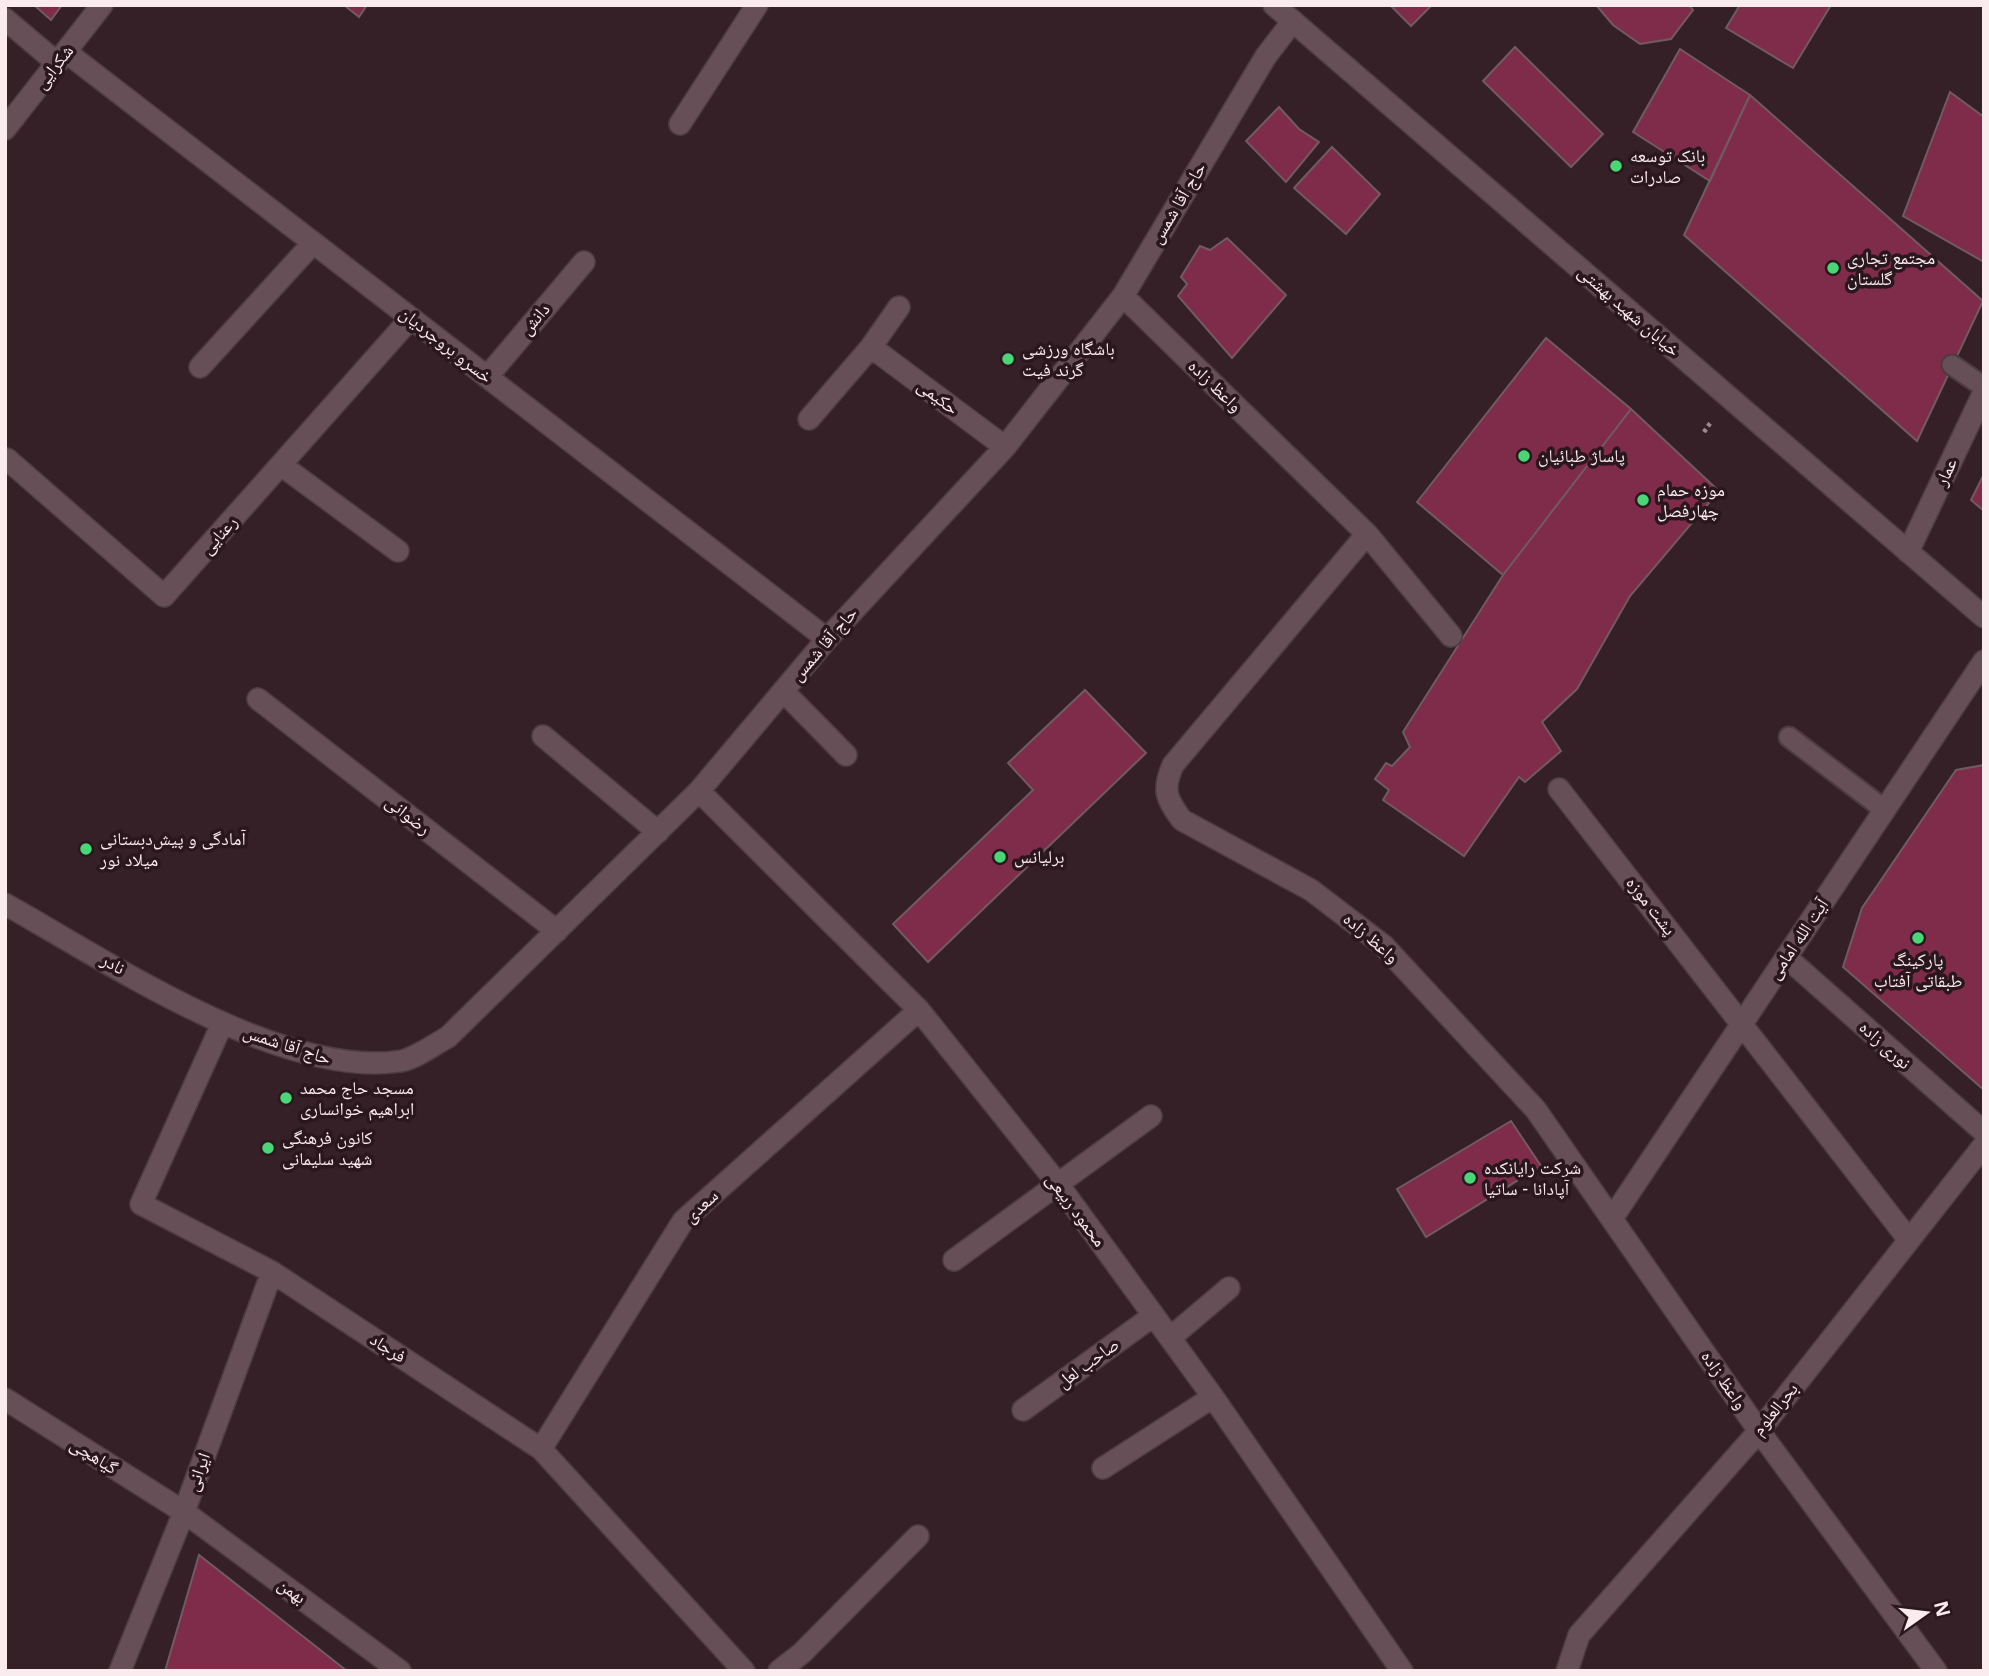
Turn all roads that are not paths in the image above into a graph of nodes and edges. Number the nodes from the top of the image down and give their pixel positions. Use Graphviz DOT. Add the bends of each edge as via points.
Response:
graph roads {
  1 [pos="102,5"];
  2 [pos="757,5"];
  3 [pos="1274,5"];
  4 [pos="5,19"];
  5 [pos="1293,21"];
  6 [pos="61,57"];
  7 [pos="680,124"];
  8 [pos="5,129"];
  9 [pos="313,243"];
  10 [pos="584,262"];
  11 [pos="1123,296"];
  12 [pos="899,307"];
  13 [pos="411,318"];
  14 [pos="871,347"];
  15 [pos="1952,365"];
  16 [pos="200,367"];
  17 [pos="487,377"];
  18 [pos="1984,389"];
  19 [pos="809,419"];
  20 [pos="1005,447"];
  21 [pos="7,459"];
  22 [pos="281,465"];
  23 [pos="1367,534"];
  24 [pos="398,551"];
  25 [pos="1908,552"];
  26 [pos="1984,617"];
  27 [pos="1451,636"];
  28 [pos="827,639"];
  29 [pos="1984,661"];
  30 [pos="783,691"];
  31 [pos="258,699"];
  32 [pos="543,736"];
  33 [pos="1789,737"];
  34 [pos="846,755"];
  35 [pos="1559,789"];
  36 [pos="699,791"];
  37 [pos="1885,810"];
  38 [pos="658,832"];
  39 [pos="5,904"];
  40 [pos="557,931"];
  41 [pos="1786,957"];
  42 [pos="919,1010"];
  43 [pos="1743,1023"];
  44 [pos="222,1024"];
  45 [pos="1151,1116"];
  46 [pos="1984,1132"];
  47 [pos="1984,1145"];
  48 [pos="1058,1184"];
  49 [pos="1613,1217"];
  50 [pos="1909,1240"];
  51 [pos="954,1260"];
  52 [pos="272,1272"];
  53 [pos="1229,1288"];
  54 [pos="1153,1316"];
  55 [pos="1170,1338"];
  56 [pos="1213,1397"];
  57 [pos="5,1399"];
  58 [pos="1023,1410"];
  59 [pos="1759,1431"];
  60 [pos="541,1449"];
  61 [pos="1103,1468"];
  62 [pos="184,1512"];
  63 [pos="918,1536"];
  64 [pos="120,1671"];
  65 [pos="400,1671"];
  66 [pos="744,1671"];
  67 [pos="779,1671"];
  68 [pos="1402,1671"];
  69 [pos="1567,1671"];
  70 [pos="1936,1671"];
  1 -- 6 [label="street, شکرایی"];
  2 -- 7 [label="street"];
  3 -- 5 [label="street, خیابان شهید بهشتی"];
  4 -- 6 [label="street, خسرو بروجردیان"];
  5 -- 11 [label="street, حاج آقا شمس" via="1266,55"];
  5 -- 25 [label="street, خیابان شهید بهشتی"];
  6 -- 8 [label="street, شکرایی"];
  6 -- 9 [label="street, خسرو بروجردیان"];
  9 -- 13 [label="street, خسرو بروجردیان"];
  9 -- 16 [label="street"];
  10 -- 17 [label="street, دانش"];
  11 -- 20 [label="street, حاج آقا شمس"];
  11 -- 23 [label="street, واعظ زاده"];
  12 -- 14 [label="street"];
  13 -- 17 [label="street, خسرو بروجردیان"];
  13 -- 22 [label="street, رعنایی"];
  14 -- 19 [label="street"];
  14 -- 20 [label="street, حکیمی"];
  15 -- 18 [label="lane"];
  17 -- 28 [label="street, خسرو بروجردیان"];
  18 -- 25 [label="street, عمار"];
  20 -- 28 [label="street, حاج آقا شمس"];
  21 -- 22 [label="street, رعنایی" via="164,596"];
  22 -- 24 [label="street"];
  23 -- 27 [label="street"];
  23 -- 49 [label="street, واعظ زاده" via="1173,765 1165,782 1169,804 1182,820 1311,890 1383,944 1536,1110"];
  25 -- 26 [label="street, خیابان شهید بهشتی"];
  28 -- 30 [label="street, حاج آقا شمس"];
  29 -- 37 [label="street, آیت الله امامی"];
  30 -- 34 [label="street"];
  30 -- 36 [label="street, حاج آقا شمس"];
  31 -- 40 [label="street, رضوانی"];
  32 -- 38 [label="street"];
  33 -- 37 [label="lane"];
  35 -- 43 [label="street, پشت موزه"];
  36 -- 38 [label="street, حاج آقا شمس"];
  36 -- 42 [label="street, محمود ربیعی"];
  37 -- 41 [label="street, آیت الله امامی"];
  38 -- 40 [label="street, حاج آقا شمس"];
  39 -- 44 [label="street, نادر"];
  40 -- 44 [label="street, حاج آقا شمس" via="449,1037 403,1061 342,1063"];
  41 -- 43 [label="street, آیت الله امامی"];
  41 -- 46 [label="street, نوری زاده"];
  42 -- 48 [label="street, محمود ربیعی"];
  42 -- 60 [label="street, سعدی" via="683,1221"];
  43 -- 49 [label="street, آیت الله امامی"];
  43 -- 50 [label="street, پشت موزه"];
  44 -- 52 [label="street, فرجاد" via="141,1204"];
  45 -- 48 [label="street"];
  47 -- 50 [label="street, بحرالعلوم"];
  48 -- 51 [label="street"];
  48 -- 54 [label="street, محمود ربیعی"];
  49 -- 59 [label="street, واعظ زاده"];
  50 -- 59 [label="street, بحرالعلوم"];
  52 -- 60 [label="street, فرجاد"];
  52 -- 62 [label="street, ایرانی"];
  53 -- 55 [label="street"];
  54 -- 55 [label="street, محمود ربیعی"];
  54 -- 58 [label="street, صاحب لعل"];
  55 -- 56 [label="street, محمود ربیعی"];
  56 -- 61 [label="street"];
  56 -- 68 [label="street, محمود ربیعی"];
  57 -- 62 [label="street, گیاهچی"];
  59 -- 69 [label="street, بحرالعلوم" via="1579,1635"];
  59 -- 70 [label="street, واعظ زاده"];
  60 -- 66 [label="street, فرجاد"];
  62 -- 64 [label="street, ایرانی"];
  62 -- 65 [label="street, بهمن"];
  63 -- 67 [label="street"];
}
